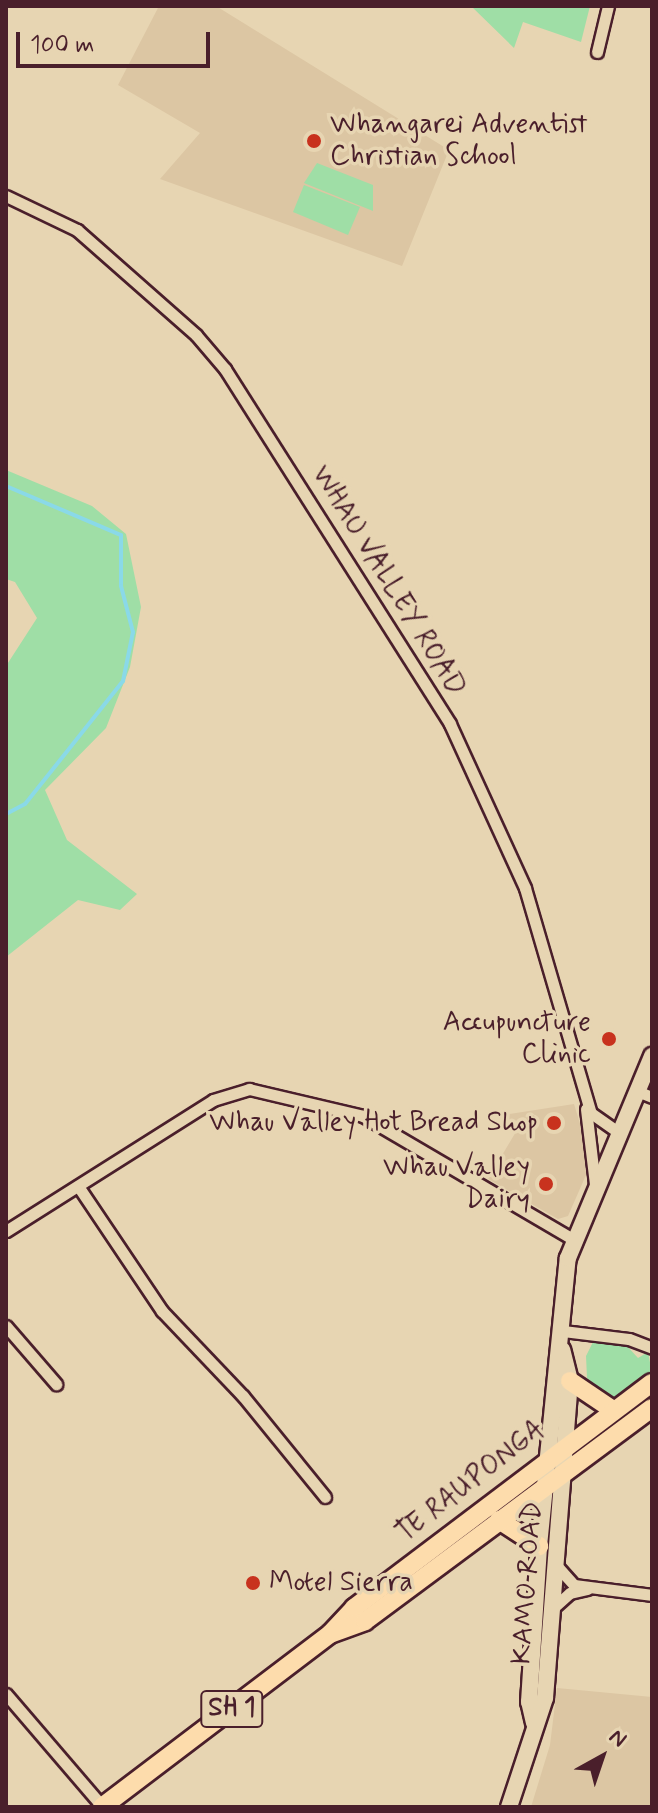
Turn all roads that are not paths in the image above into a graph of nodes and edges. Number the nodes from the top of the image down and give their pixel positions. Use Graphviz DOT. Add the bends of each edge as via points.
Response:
graph roads {
  1 [pos="608,6"];
  2 [pos="597,52"];
  3 [pos="6,196"];
  4 [pos="652,1056"];
  5 [pos="584,1094"];
  6 [pos="644,1094"];
  7 [pos="618,1132"];
  8 [pos="595,1184"];
  9 [pos="78,1186"];
  10 [pos="6,1231"];
  11 [pos="573,1239"];
  12 [pos="6,1326"];
  13 [pos="563,1331"];
  14 [pos="652,1348"];
  15 [pos="562,1349"];
  16 [pos="570,1381"];
  17 [pos="652,1383"];
  18 [pos="56,1384"];
  19 [pos="652,1408"];
  20 [pos="613,1410"];
  21 [pos="564,1446"];
  22 [pos="546,1460"];
  23 [pos="562,1475"];
  24 [pos="544,1489"];
  25 [pos="325,1497"];
  26 [pos="499,1520"];
  27 [pos="539,1546"];
  28 [pos="556,1565"];
  29 [pos="588,1589"];
  30 [pos="652,1595"];
  31 [pos="552,1609"];
  32 [pos="330,1634"];
  33 [pos="6,1694"];
  34 [pos="534,1723"];
  35 [pos="102,1807"];
  36 [pos="509,1807"];
  1 -- 2 [label="street"];
  3 -- 5 [label="street, WHAU VALLEY ROAD" via="77,230 196,335 225,369 450,724 525,888"];
  4 -- 6 [label="main road, KAMO ROAD"];
  5 -- 7 [label="street, WHAU VALLEY ROAD" via="598,1122"];
  5 -- 8 [label="street, WHAU VALLEY ROAD"];
  6 -- 7 [label="main road, KAMO ROAD"];
  7 -- 8 [label="main road, KAMO ROAD"];
  8 -- 11 [label="main road, KAMO ROAD"];
  9 -- 10 [label="street"];
  9 -- 11 [label="street" via="213,1100 249,1089 363,1116"];
  9 -- 25 [label="street" via="162,1311 243,1396"];
  11 -- 13 [label="main road, KAMO ROAD"];
  12 -- 18 [label="street"];
  13 -- 14 [label="street" via="635,1340"];
  13 -- 15 [label="main road, KAMO ROAD"];
  15 -- 16 [label="main road, KAMO ROAD"];
  15 -- 22 [label="main road, KAMO ROAD" via="553,1376"];
  16 -- 20 [label="highway"];
  16 -- 21 [label="main road, KAMO ROAD"];
  17 -- 20 [label="highway, TE RAUPONGA / SH 1"];
  19 -- 23 [label="highway, SH 1"];
  20 -- 21 [label="highway, TE RAUPONGA / SH 1"];
  21 -- 22 [label="highway, TE RAUPONGA / SH 1"];
  21 -- 23 [label="main road, KAMO ROAD"];
  22 -- 24 [label="main road, KAMO ROAD"];
  22 -- 32 [label="highway, TE RAUPONGA / SH 1" via="354,1608"];
  23 -- 24 [label="highway, SH 1"];
  23 -- 28 [label="main road, KAMO ROAD"];
  24 -- 26 [label="highway, SH 1"];
  24 -- 27 [label="main road, KAMO ROAD"];
  26 -- 27 [label="highway"];
  26 -- 32 [label="highway, SH 1" via="365,1621"];
  27 -- 34 [label="main road, KAMO ROAD" via="529,1702"];
  28 -- 29 [label="street" via="565,1581"];
  28 -- 31 [label="main road, KAMO ROAD"];
  29 -- 30 [label="street"];
  29 -- 31 [label="street" via="570,1593"];
  31 -- 34 [label="main road, KAMO ROAD" via="545,1698"];
  32 -- 35 [label="highway, SH 1"];
  33 -- 35 [label="street"];
  34 -- 36 [label="main road, KAMO ROAD"];
}
